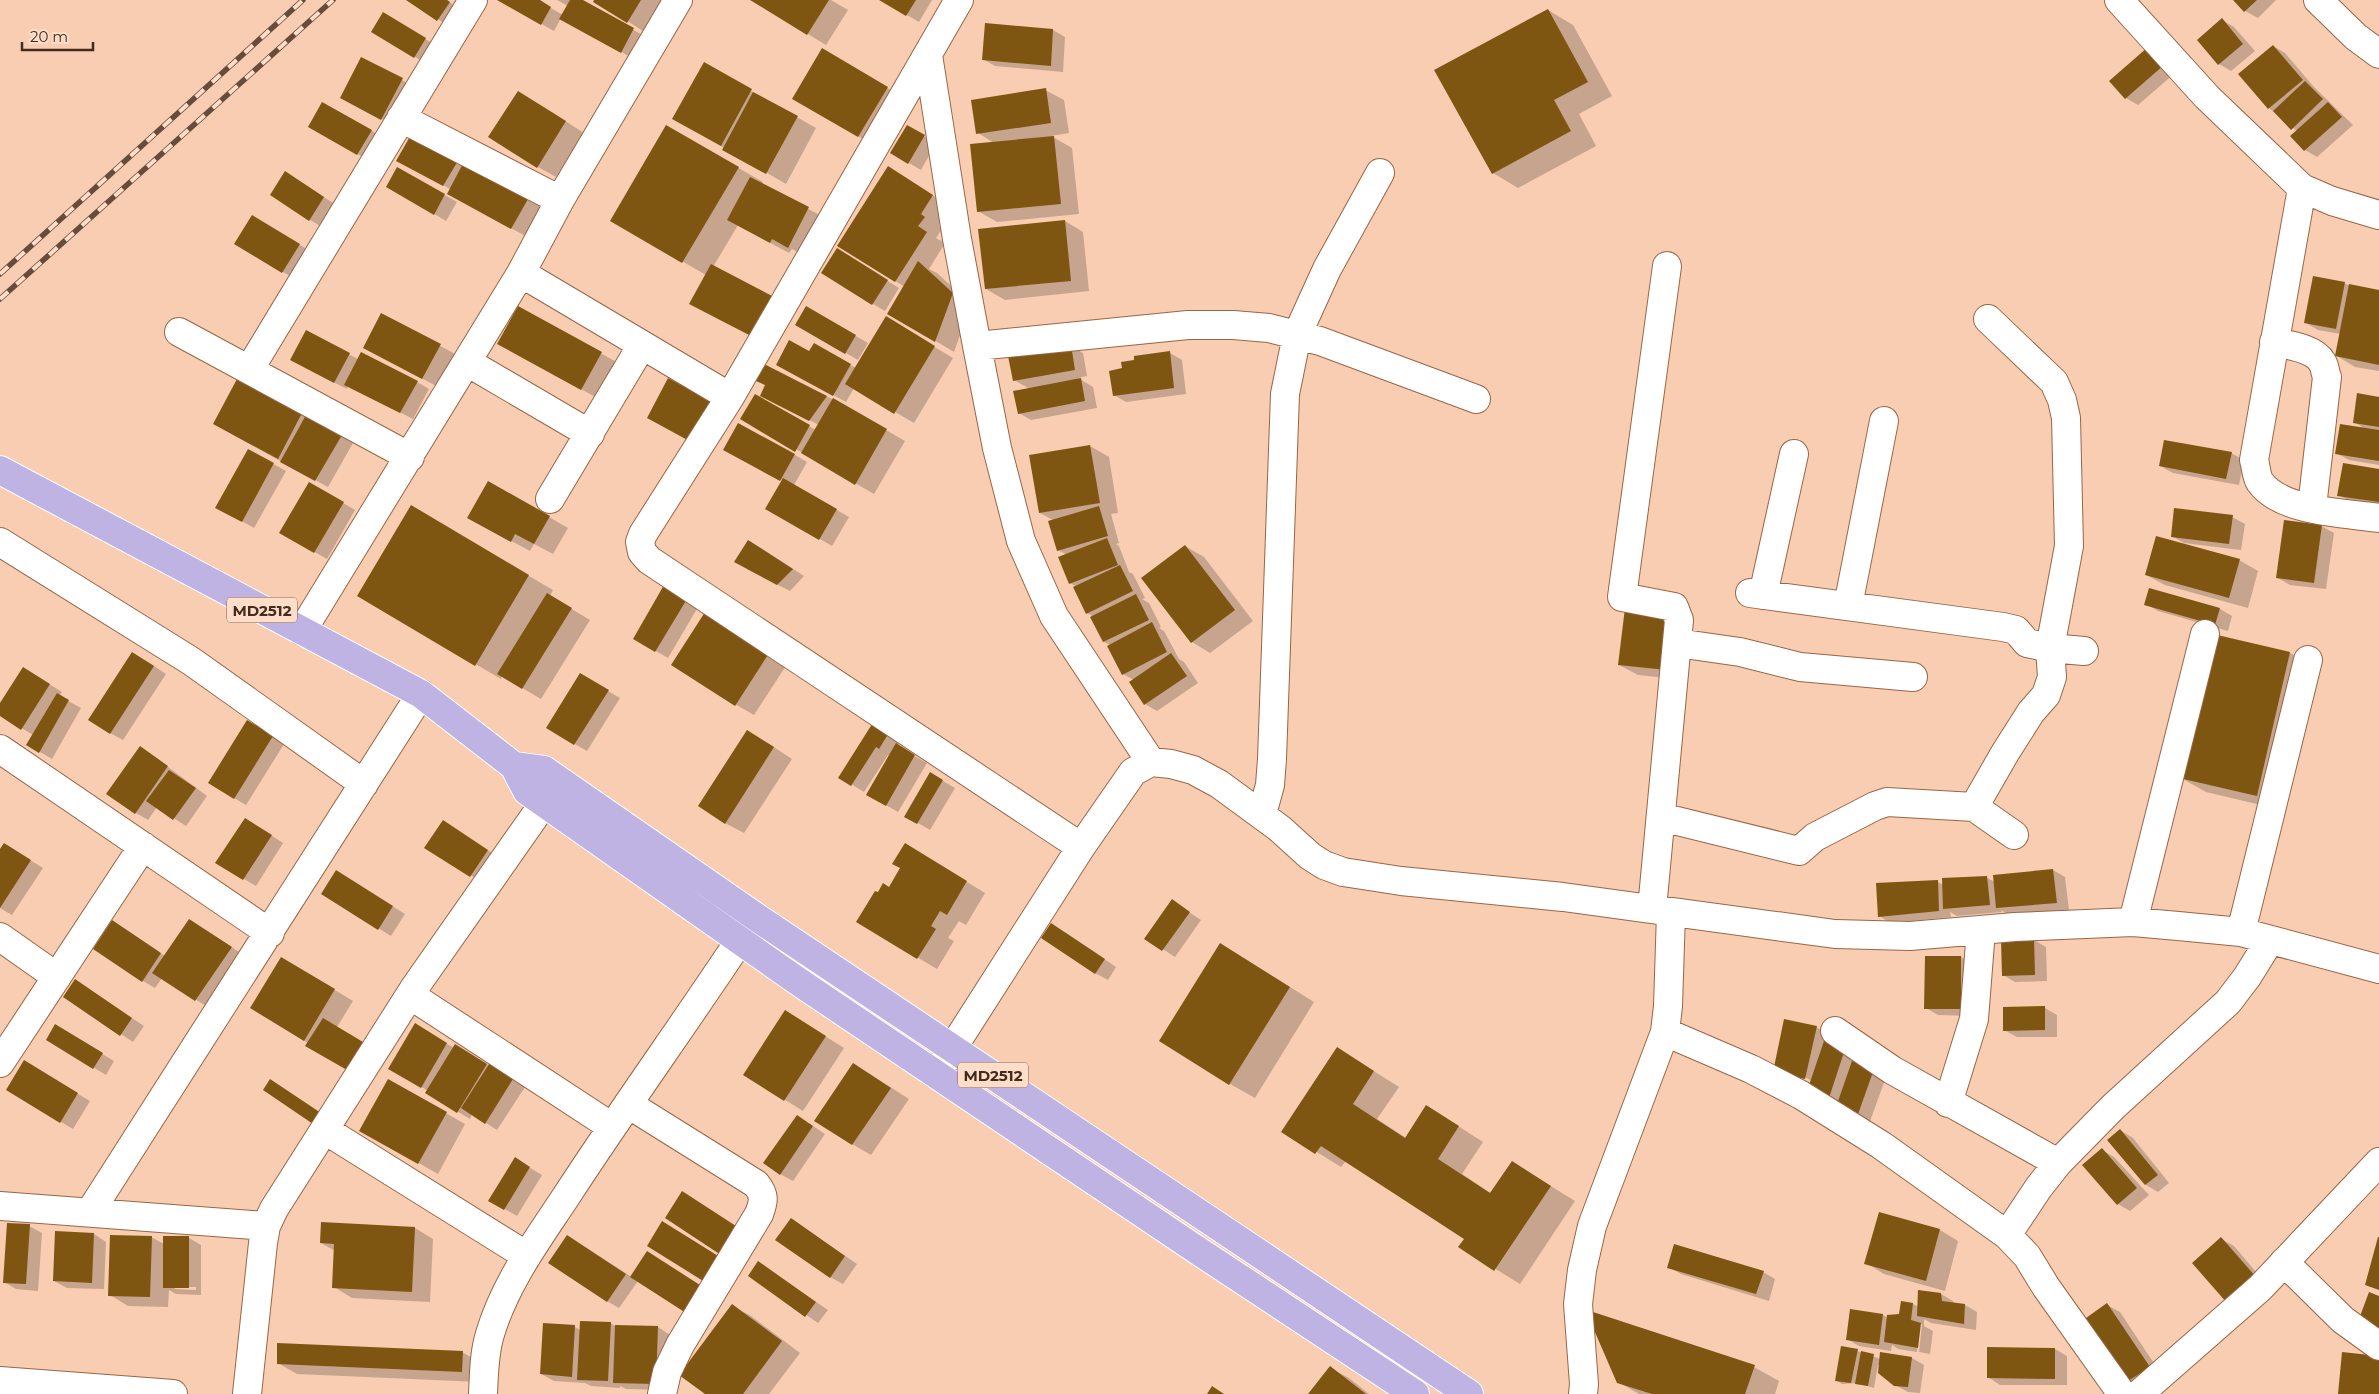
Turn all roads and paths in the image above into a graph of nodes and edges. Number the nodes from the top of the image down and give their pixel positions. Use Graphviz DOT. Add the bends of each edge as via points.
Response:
graph roads {
  1 [pos="473,0"];
  2 [pos="678,0"];
  3 [pos="959,0"];
  4 [pos="2119,0"];
  5 [pos="2318,0"];
  6 [pos="2379,54"];
  7 [pos="928,55"];
  8 [pos="401,118"];
  9 [pos="1380,173"];
  10 [pos="2302,188"];
  11 [pos="560,200"];
  12 [pos="2379,215"];
  13 [pos="1667,266"];
  14 [pos="520,273"];
  15 [pos="1988,319"];
  16 [pos="180,332"];
  17 [pos="1296,335"];
  18 [pos="2274,342"];
  19 [pos="642,345"];
  20 [pos="977,346"];
  21 [pos="467,362"];
  22 [pos="250,370"];
  23 [pos="730,397"];
  24 [pos="1476,400"];
  25 [pos="1884,421"];
  26 [pos="590,434"];
  27 [pos="1794,454"];
  28 [pos="410,457"];
  29 [pos="0,470"];
  30 [pos="550,499"];
  31 [pos="2312,507"];
  32 [pos="2379,518"];
  33 [pos="0,542"];
  34 [pos="1848,606"];
  35 [pos="302,631"];
  36 [pos="1678,632"];
  37 [pos="2205,634"];
  38 [pos="2050,648"];
  39 [pos="2084,651"];
  40 [pos="2308,660"];
  41 [pos="1913,677"];
  42 [pos="421,694"];
  43 [pos="0,749"];
  44 [pos="1151,762"];
  45 [pos="514,766"];
  46 [pos="364,784"];
  47 [pos="544,803"];
  48 [pos="1974,807"];
  49 [pos="1262,814"];
  50 [pos="1661,817"];
  51 [pos="2014,835"];
  52 [pos="143,846"];
  53 [pos="1081,847"];
  54 [pos="1661,911"];
  55 [pos="2133,922"];
  56 [pos="1981,930"];
  57 [pos="2241,932"];
  58 [pos="270,933"];
  59 [pos="0,937"];
  60 [pos="740,940"];
  61 [pos="2270,940"];
  62 [pos="2379,969"];
  63 [pos="57,977"];
  64 [pos="410,995"];
  65 [pos="1835,1031"];
  66 [pos="1665,1032"];
  67 [pos="953,1047"];
  68 [pos="0,1063"];
  69 [pos="936,1074"];
  70 [pos="1948,1103"];
  71 [pos="628,1104"];
  72 [pos="612,1127"];
  73 [pos="325,1130"];
  74 [pos="2379,1162"];
  75 [pos="2058,1163"];
  76 [pos="0,1206"];
  77 [pos="90,1212"];
  78 [pos="266,1226"];
  79 [pos="2007,1235"];
  80 [pos="527,1256"];
  81 [pos="2284,1262"];
  82 [pos="2379,1346"];
  83 [pos="0,1382"];
  84 [pos="135,1393"];
  85 [pos="173,1394"];
  86 [pos="247,1394"];
  87 [pos="483,1394"];
  88 [pos="662,1394"];
  89 [pos="1415,1394"];
  90 [pos="1469,1394"];
  91 [pos="1583,1394"];
  92 [pos="2122,1394"];
  93 [pos="2139,1394"];
  1 -- 8 [label="street"];
  2 -- 11 [label="street"];
  3 -- 7 [label="street"];
  4 -- 10 [label="street" via="2207,96"];
  5 -- 6 [label="street" via="2356,37"];
  7 -- 20 [label="street"];
  7 -- 23 [label="street"];
  8 -- 11 [label="street"];
  8 -- 22 [label="street"];
  9 -- 17 [label="street" via="1327,269"];
  10 -- 12 [label="street"];
  10 -- 18 [label="street"];
  11 -- 14 [label="street"];
  13 -- 36 [label="street" via="1622,597 1674,607"];
  14 -- 19 [label="street"];
  14 -- 21 [label="street"];
  15 -- 38 [label="street" via="2054,382 2066,418 2069,546"];
  16 -- 22 [label="street"];
  17 -- 20 [label="street" via="1269,328 1188,325"];
  17 -- 24 [label="street" via="1320,341"];
  17 -- 49 [label="street" via="1285,394 1272,759 1270,784"];
  18 -- 31 [label="street" via="2315,355 2322,362 2327,378"];
  18 -- 31 [label="street" via="2254,460 2259,480 2272,495"];
  19 -- 23 [label="street"];
  19 -- 26 [label="street"];
  20 -- 44 [label="street" via="997,448 1021,541 1054,616"];
  21 -- 26 [label="street"];
  21 -- 28 [label="street"];
  22 -- 28 [label="street"];
  23 -- 53 [label="street" via="643,534 640,542 642,552 649,560"];
  25 -- 34 [label="street"];
  26 -- 30 [label="street"];
  27 -- 34 [label="street" via="1757,594"];
  28 -- 35 [label="street"];
  29 -- 35 [label="main road, MD2512"];
  31 -- 32 [label="street"];
  33 -- 46 [label="street" via="191,661"];
  34 -- 38 [label="street" via="2002,627 2016,630 2027,643"];
  35 -- 42 [label="main road, MD2512"];
  36 -- 41 [label="street" via="1800,667"];
  36 -- 50 [label="street"];
  37 -- 55 [label="street"];
  38 -- 39 [label="street"];
  38 -- 48 [label="street" via="2052,677 2046,695 2031,712"];
  40 -- 57 [label="street"];
  42 -- 45 [label="main road, MD2512"];
  42 -- 46 [label="street"];
  43 -- 52 [label="street"];
  44 -- 49 [label="street" via="1193,770"];
  44 -- 53 [label="street" via="1133,772"];
  45 -- 47 [label="main road, MD2512" via="527,791"];
  45 -- 67 [label="main road, MD2512" via="544,770 756,917"];
  46 -- 58 [label="street"];
  47 -- 60 [label="main road, MD2512"];
  47 -- 64 [label="street"];
  48 -- 50 [label="street" via="1887,802 1815,837 1799,852"];
  48 -- 51 [label="street"];
  49 -- 54 [label="street" via="1310,856 1343,872"];
  50 -- 54 [label="street"];
  52 -- 58 [label="street"];
  52 -- 63 [label="street"];
  53 -- 67 [label="street"];
  54 -- 56 [label="street" via="1835,934 1910,936"];
  54 -- 66 [label="street" via="1668,1006"];
  55 -- 56 [label="street"];
  55 -- 57 [label="street"];
  56 -- 70 [label="street" via="1974,1019"];
  57 -- 61 [label="street"];
  58 -- 77 [label="street"];
  59 -- 63 [label="street"];
  60 -- 69 [label="main road, MD2512"];
  60 -- 71 [label="street"];
  61 -- 62 [label="street"];
  61 -- 75 [label="street" via="2228,1002"];
  63 -- 68 [label="street"];
  64 -- 72 [label="street"];
  64 -- 73 [label="street"];
  65 -- 70 [label="street"];
  66 -- 79 [label="street" via="1751,1069 1801,1095 1881,1145"];
  66 -- 91 [label="street" via="1592,1226 1582,1270 1578,1304"];
  67 -- 69 [label="street"];
  67 -- 90 [label="main road, MD2512"];
  69 -- 89 [label="main road, MD2512"];
  70 -- 75 [label="street"];
  71 -- 72 [label="street"];
  71 -- 88 [label="street" via="756,1184 764,1202 680,1345 667,1372"];
  72 -- 80 [label="street"];
  73 -- 78 [label="street"];
  73 -- 80 [label="street"];
  74 -- 81 [label="street"];
  75 -- 79 [label="street"];
  76 -- 77 [label="street"];
  77 -- 78 [label="street"];
  78 -- 86 [label="street"];
  79 -- 92 [label="street" via="2028,1256 2046,1287"];
  80 -- 87 [label="street" via="504,1296 489,1334"];
  81 -- 82 [label="street" via="2343,1320"];
  81 -- 93 [label="street" via="2260,1288"];
  83 -- 84 [label="street"];
  84 -- 85 [label="street"];
}
